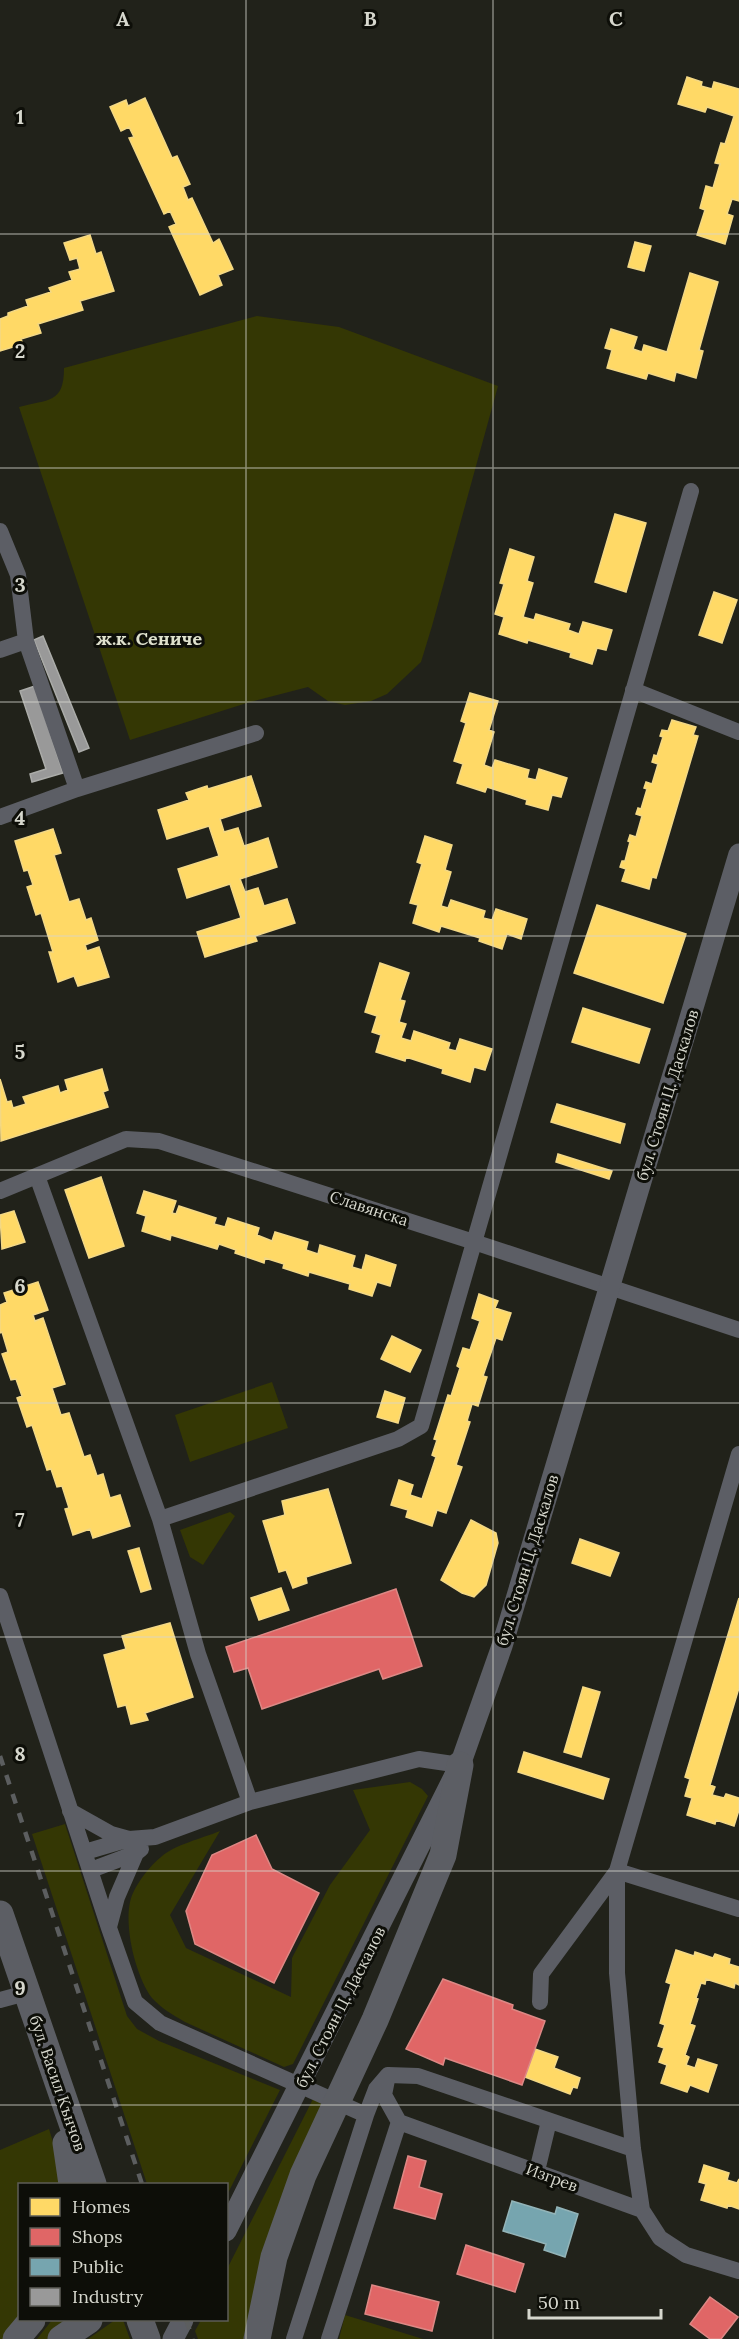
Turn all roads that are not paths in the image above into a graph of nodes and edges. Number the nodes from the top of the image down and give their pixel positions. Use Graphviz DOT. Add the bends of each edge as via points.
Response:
graph roads {
  1 [pos="691,490"];
  2 [pos="0,531"];
  3 [pos="26,642"];
  4 [pos="0,650"];
  5 [pos="633,690"];
  6 [pos="739,732"];
  7 [pos="256,733"];
  8 [pos="77,789"];
  9 [pos="0,817"];
  10 [pos="739,854"];
  11 [pos="36,1176"];
  12 [pos="0,1191"];
  13 [pos="474,1242"];
  14 [pos="610,1287"];
  15 [pos="739,1330"];
  16 [pos="739,1454"];
  17 [pos="160,1519"];
  18 [pos="0,1596"];
  19 [pos="460,1765"];
  20 [pos="250,1802"];
  21 [pos="70,1811"];
  22 [pos="132,1846"];
  23 [pos="85,1852"];
  24 [pos="91,1870"];
  25 [pos="617,1871"];
  26 [pos="739,1909"];
  27 [pos="0,1914"];
  28 [pos="109,1928"];
  29 [pos="26,1993"];
  30 [pos="0,2000"];
  31 [pos="540,2002"];
  32 [pos="388,2074"];
  33 [pos="60,2091"];
  34 [pos="366,2115"];
  35 [pos="549,2121"];
  36 [pos="399,2122"];
  37 [pos="633,2149"];
  38 [pos="537,2171"];
  39 [pos="72,2183"];
  40 [pos="93,2183"];
  41 [pos="642,2210"];
  42 [pos="228,2227"];
  43 [pos="739,2271"];
  44 [pos="30,2321"];
  45 [pos="86,2321"];
  46 [pos="141,2321"];
  47 [pos="182,2321"];
  48 [pos="16,2339"];
  49 [pos="61,2339"];
  50 [pos="147,2339"];
  51 [pos="173,2339"];
  52 [pos="257,2339"];
  53 [pos="294,2339"];
  54 [pos="329,2339"];
  1 -- 5 [label="street"];
  2 -- 3 [label="street" via="18,575"];
  3 -- 4 [label="street"];
  3 -- 8 [label="street"];
  5 -- 6 [label="street"];
  5 -- 13 [label="street"];
  7 -- 8 [label="street"];
  8 -- 9 [label="street"];
  10 -- 14 [label="street, бул. Стоян Ц. Даскалов"];
  11 -- 12 [label="street, Славянска"];
  11 -- 13 [label="street, Славянска" via="126,1139 159,1141"];
  11 -- 17 [label="street"];
  13 -- 14 [label="street, Славянска"];
  13 -- 17 [label="street" via="421,1426 398,1439"];
  14 -- 15 [label="street, Славянска"];
  14 -- 19 [label="street, бул. Стоян Ц. Даскалов" via="502,1646"];
  16 -- 25 [label="street"];
  17 -- 20 [label="street" via="198,1654"];
  18 -- 21 [label="street"];
  19 -- 20 [label="street" via="419,1759"];
  19 -- 42 [label="street, бул. Стоян Ц. Даскалов"];
  19 -- 52 [label="main road" via="443,1855 375,2020 287,2216"];
  20 -- 22 [label="street"];
  21 -- 22 [label="street"];
  21 -- 23 [label="street"];
  22 -- 23 [label="street"];
  22 -- 24 [label="street"];
  22 -- 28 [label="street"];
  23 -- 24 [label="street"];
  24 -- 28 [label="street"];
  25 -- 26 [label="street"];
  25 -- 31 [label="street" via="541,1974"];
  25 -- 37 [label="street" via="617,1973"];
  27 -- 29 [label="main road, бул. Васил Кънчов"];
  28 -- 34 [label="street" via="135,2002 160,2023"];
  29 -- 30 [label="street"];
  29 -- 33 [label="main road, бул. Васил Кънчов"];
  32 -- 34 [label="street" via="376,2089"];
  32 -- 35 [label="street" via="418,2076"];
  32 -- 36 [label="street" via="384,2095"];
  33 -- 39 [label="main road"];
  33 -- 40 [label="main road, бул. Васил Кънчов"];
  34 -- 53 [label="street"];
  35 -- 37 [label="street"];
  35 -- 38 [label="street"];
  36 -- 38 [label="street, Изгрев"];
  36 -- 54 [label="street"];
  37 -- 41 [label="street"];
  38 -- 41 [label="street, Изгрев"];
  41 -- 43 [label="street" via="660,2238 686,2254"];
  44 -- 48 [label="main road"];
  45 -- 49 [label="main road"];
  46 -- 50 [label="main road"];
  47 -- 51 [label="street"];
}
